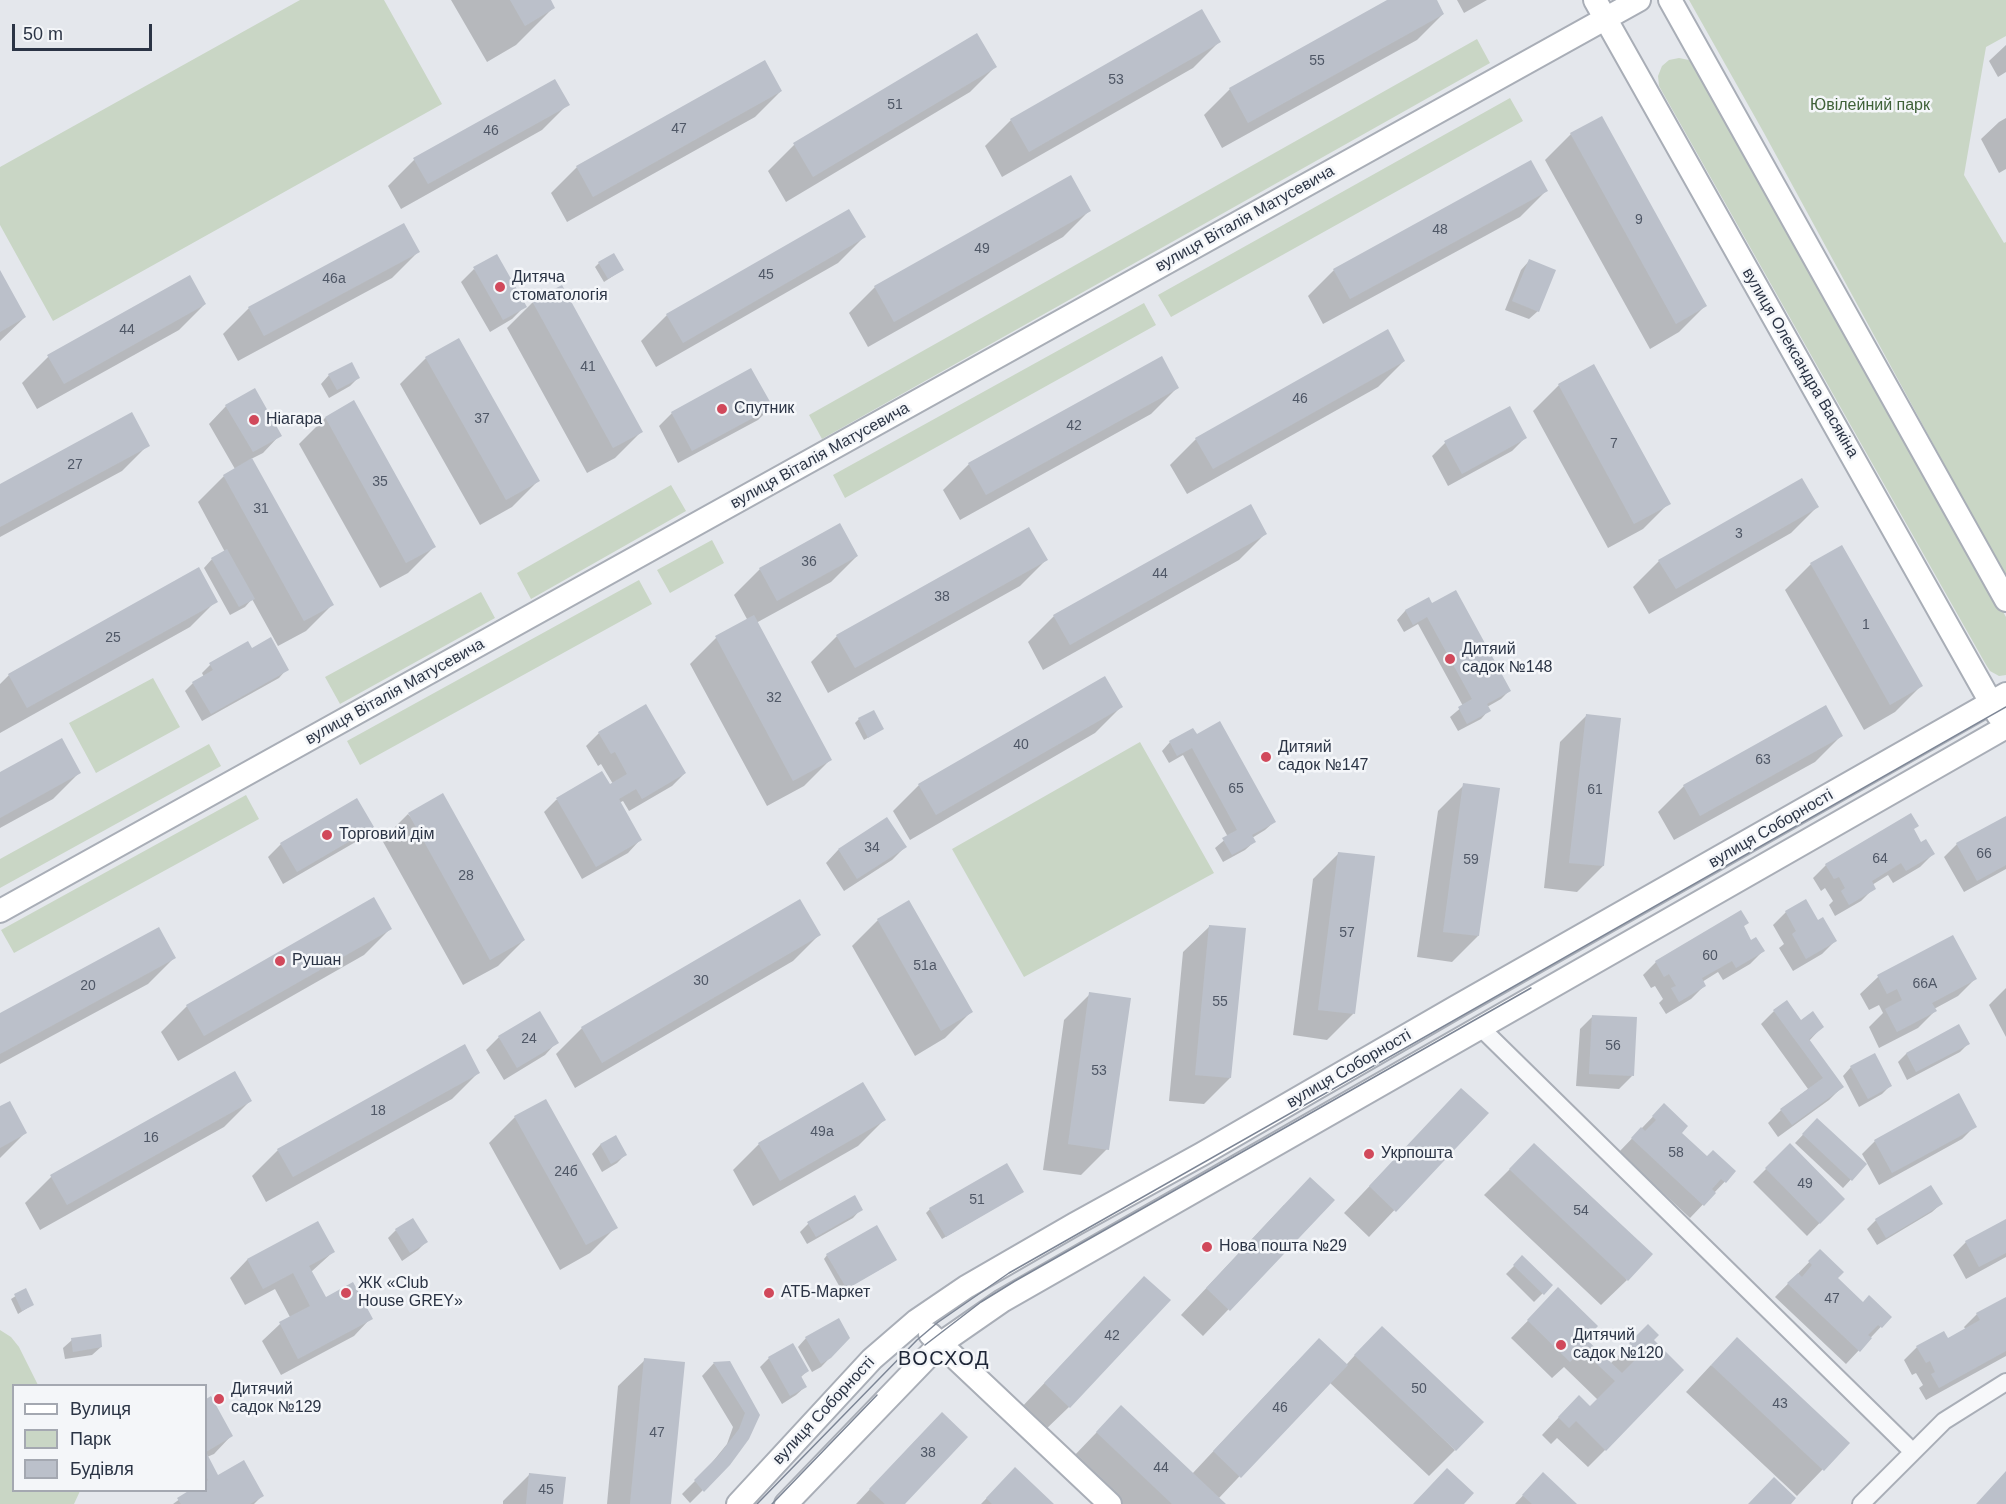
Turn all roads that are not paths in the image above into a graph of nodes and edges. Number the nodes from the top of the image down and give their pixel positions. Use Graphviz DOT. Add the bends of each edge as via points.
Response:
graph roads {
  1 [pos="1639,0"];
  2 [pos="1670,0"];
  3 [pos="1600,10"];
  4 [pos="2006,600"];
  5 [pos="1999,699"];
  6 [pos="2006,727"];
  7 [pos="0,911"];
  8 [pos="1480,1027"];
  9 [pos="916,1321"];
  10 [pos="940,1344"];
  11 [pos="2006,1382"];
  12 [pos="1913,1452"];
  13 [pos="738,1504"];
  14 [pos="786,1504"];
  15 [pos="1110,1504"];
  16 [pos="1861,1504"];
  1 -- 3 [label="street, вулиця Віталія Матусевича"];
  2 -- 4 [label="street"];
  3 -- 5 [label="street, вулиця Олександра Васякіна"];
  3 -- 7 [label="street, вулиця Віталія Матусевича"];
  5 -- 6 [label="street, вулиця Олександра Васякіна"];
  5 -- 9 [label="street, вулиця Соборності" via="1065,1229"];
  6 -- 8 [label="street, вулиця Соборності"];
  8 -- 10 [label="street, вулиця Соборності" via="1002,1301"];
  8 -- 12 [label="street"];
  9 -- 10 [label="street"];
  9 -- 13 [label="street, вулиця Соборності" via="863,1368"];
  10 -- 14 [label="street, вулиця Соборності"];
  10 -- 15 [label="street"];
  11 -- 12 [label="street" via="1944,1421"];
  12 -- 16 [label="street"];
}
